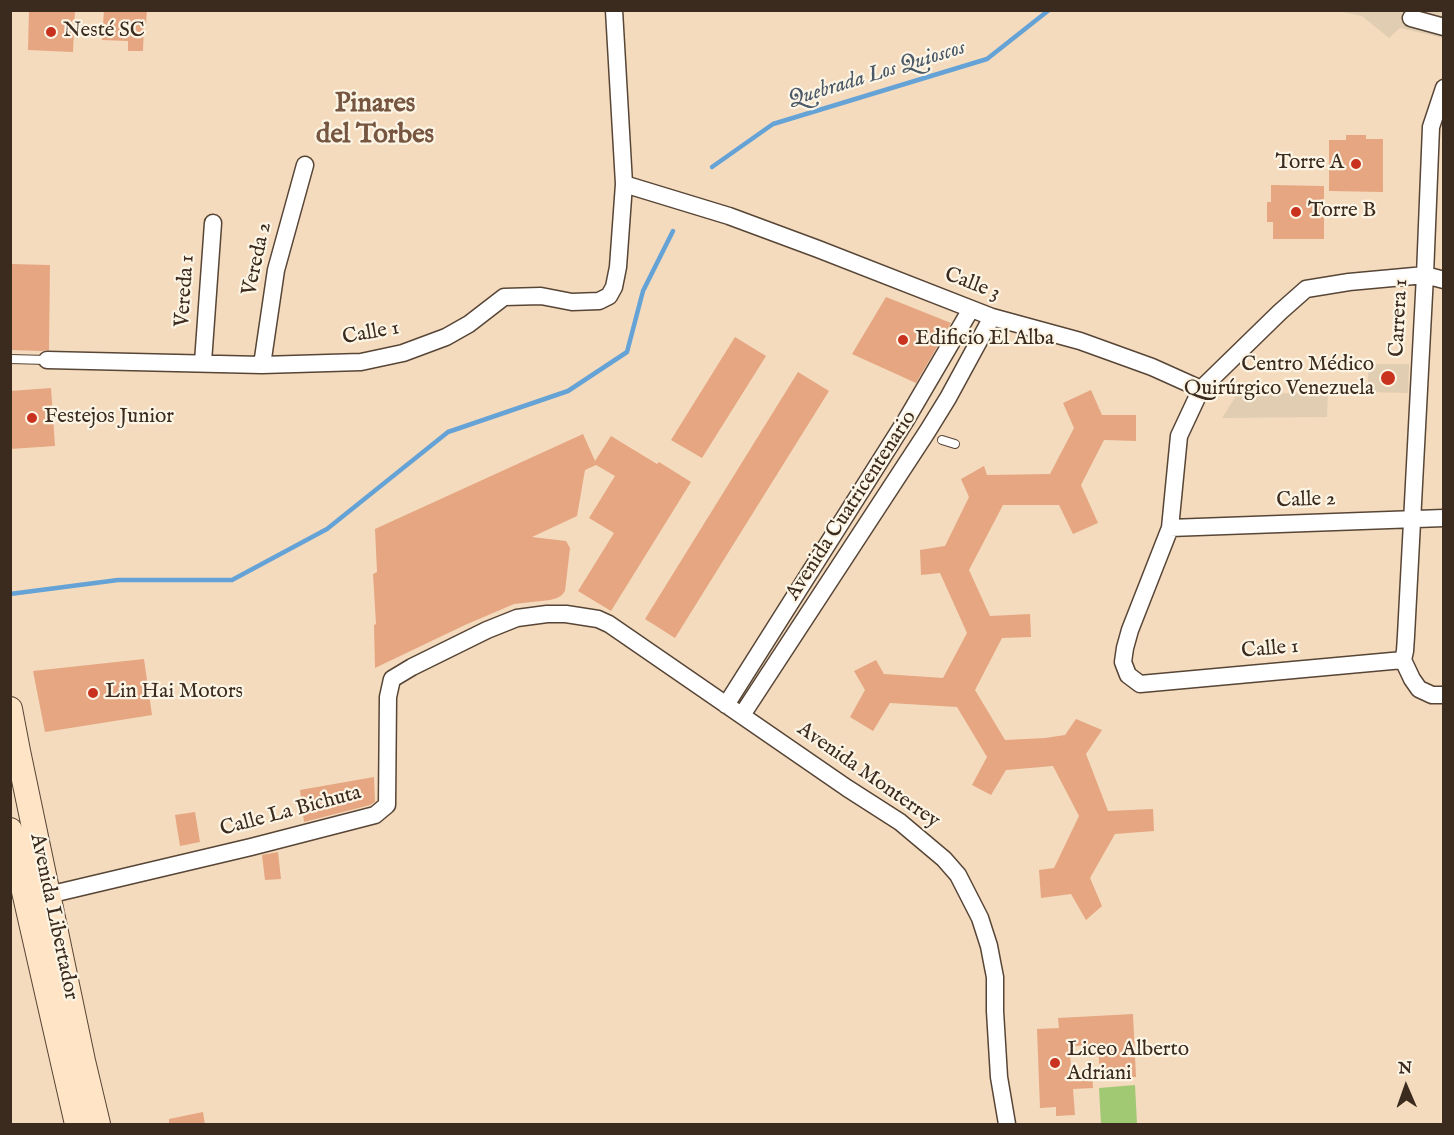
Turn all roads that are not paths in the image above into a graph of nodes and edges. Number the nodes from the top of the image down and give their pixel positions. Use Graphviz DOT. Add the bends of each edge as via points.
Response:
graph roads {
  1 [pos="614,10"];
  2 [pos="1412,18"];
  3 [pos="1443,27"];
  4 [pos="1443,88"];
  5 [pos="305,165"];
  6 [pos="624,184"];
  7 [pos="213,223"];
  8 [pos="1425,275"];
  9 [pos="1443,280"];
  10 [pos="971,309"];
  11 [pos="992,317"];
  12 [pos="10,359"];
  13 [pos="47,360"];
  14 [pos="204,362"];
  15 [pos="262,365"];
  16 [pos="1201,389"];
  17 [pos="942,440"];
  18 [pos="955,444"];
  19 [pos="1443,518"];
  20 [pos="1412,520"];
  21 [pos="1170,528"];
  22 [pos="1403,660"];
  23 [pos="1443,695"];
  24 [pos="726,705"];
  25 [pos="10,709"];
  26 [pos="742,715"];
  27 [pos="11,834"];
  28 [pos="48,895"];
  29 [pos="77,1125"];
  30 [pos="98,1125"];
  31 [pos="1007,1125"];
  1 -- 6 [label="street"];
  2 -- 3 [label="street"];
  4 -- 8 [label="street, Carrera 1" via="1431,127"];
  5 -- 15 [label="street, Vereda 2" via="276,270"];
  6 -- 10 [label="street, Calle 3" via="729,216"];
  6 -- 15 [label="street, Calle 1" via="618,267 609,297 572,302 541,296 504,297 446,337 403,353 361,362"];
  7 -- 14 [label="street, Vereda 1"];
  8 -- 9 [label="street"];
  8 -- 16 [label="street" via="1306,289"];
  8 -- 20 [label="street, Carrera 1"];
  10 -- 11 [label="street, Calle 3"];
  10 -- 24 [label="street, Avenida Cuatricentenario" via="906,420"];
  11 -- 16 [label="street, Calle 3" via="1080,341"];
  11 -- 26 [label="street, Avenida Cuatricentenario" via="927,432"];
  12 -- 13 [label="lane, Calle 1"];
  13 -- 14 [label="street, Calle 1"];
  14 -- 15 [label="street, Calle 1"];
  16 -- 21 [label="street" via="1179,436"];
  17 -- 18 [label="lane"];
  19 -- 20 [label="street, Calle 2"];
  20 -- 21 [label="street, Calle 2"];
  20 -- 22 [label="street, Carrera 1"];
  21 -- 22 [label="street, Calle 1" via="1125,648 1123,662 1128,675 1140,684"];
  22 -- 23 [label="street" via="1419,689 1432,696"];
  24 -- 26 [label="street, Calle La Bichuta"];
  24 -- 28 [label="street, Calle La Bichuta" via="598,619 566,614 517,618 392,679 388,697 387,805 375,815"];
  25 -- 28 [label="main road, Avenida Libertador"];
  26 -- 31 [label="street, Avenida Monterrey" via="900,822 958,875 989,946 995,977 999,1077"];
  27 -- 29 [label="main road, Avenida Libertador"];
  28 -- 30 [label="main road, Avenida Libertador"];
}
